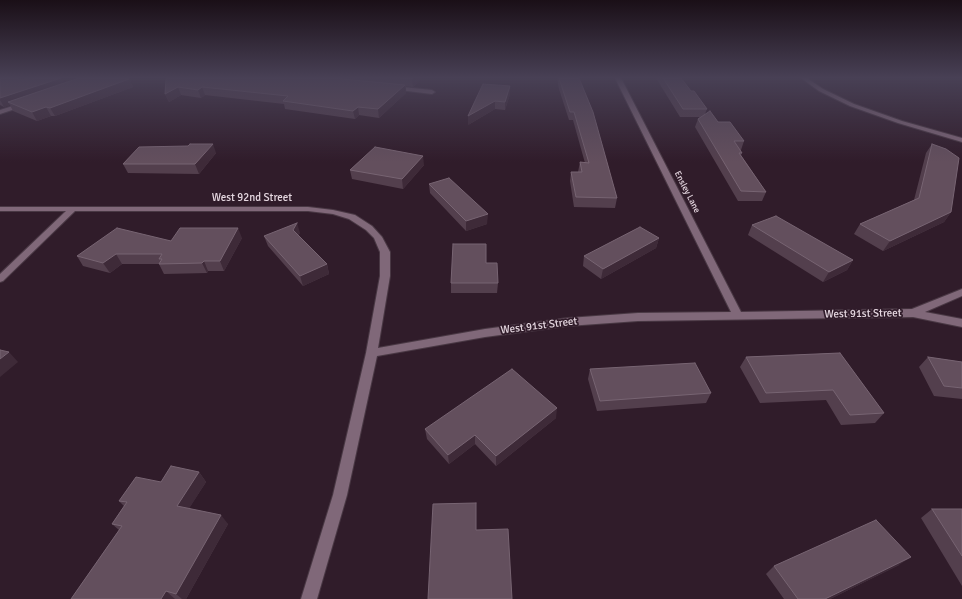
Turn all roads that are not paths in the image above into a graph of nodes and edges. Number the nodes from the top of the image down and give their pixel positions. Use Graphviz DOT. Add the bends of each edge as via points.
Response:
graph roads {
  1 [pos="18,106"];
  2 [pos="632,106"];
  3 [pos="855,106"];
  4 [pos="0,112"];
  5 [pos="962,140"];
  6 [pos="0,209"];
  7 [pos="73,209"];
  8 [pos="0,279"];
  9 [pos="962,292"];
  10 [pos="913,313"];
  11 [pos="738,316"];
  12 [pos="962,323"];
  13 [pos="372,353"];
  14 [pos="309,599"];
  1 -- 4 [label="street"];
  2 -- 11 [label="street, Ensley Lane"];
  3 -- 5 [label="street"];
  6 -- 7 [label="street, West 92nd Street"];
  7 -- 8 [label="street"];
  7 -- 13 [label="street, West 92nd Street" via="308,209 352,217 378,237 386,252 386,276"];
  9 -- 10 [label="street"];
  10 -- 11 [label="street, West 91st Street"];
  10 -- 12 [label="street, West 91st Street"];
  11 -- 13 [label="street, West 91st Street" via="638,317 568,322 485,333"];
  13 -- 14 [label="street" via="340,495"];
}
